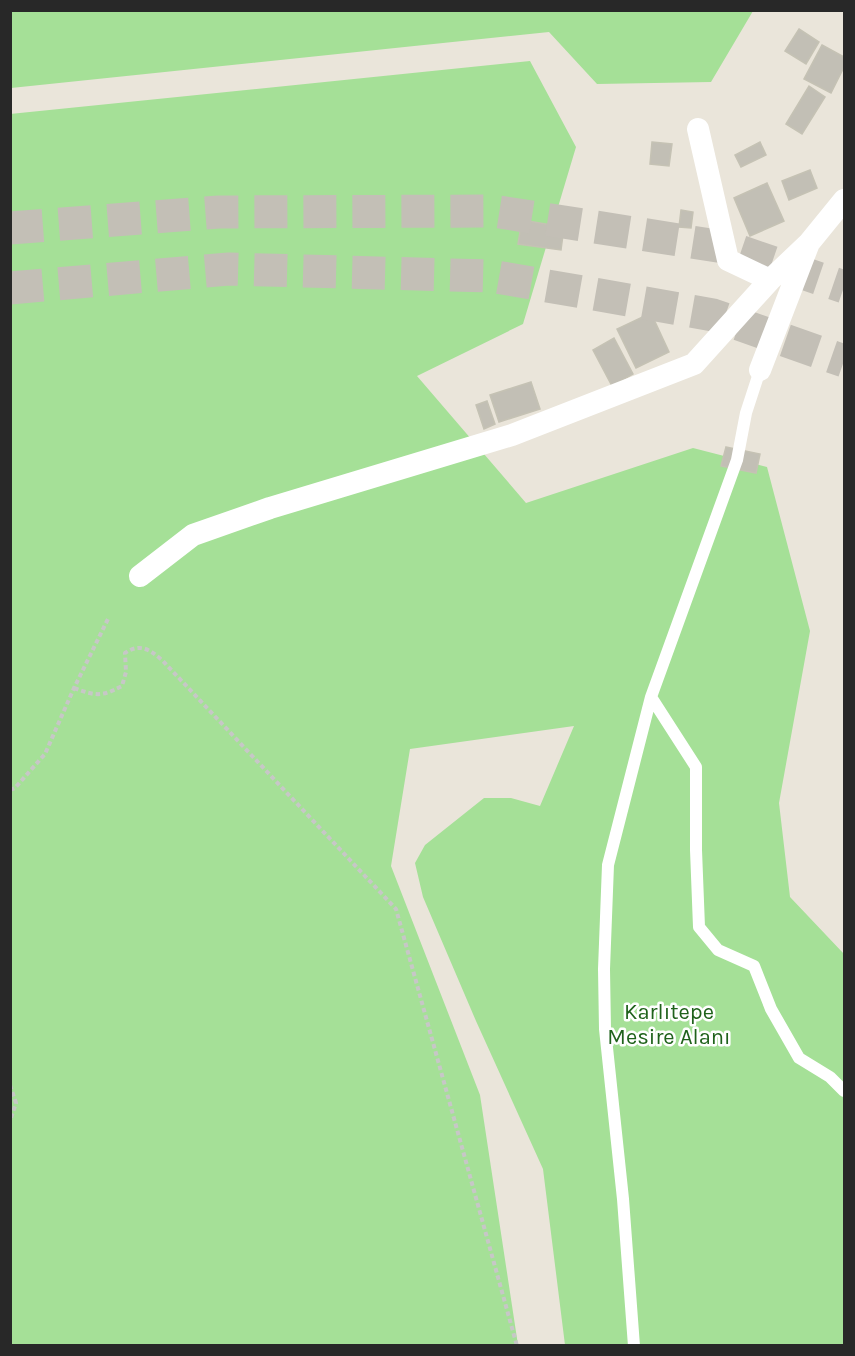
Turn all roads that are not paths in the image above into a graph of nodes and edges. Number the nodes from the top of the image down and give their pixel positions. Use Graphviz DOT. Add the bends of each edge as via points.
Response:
graph roads {
  1 [pos="698,129"];
  2 [pos="844,200"];
  3 [pos="809,243"];
  4 [pos="770,280"];
  5 [pos="760,370"];
  6 [pos="140,576"];
  7 [pos="651,697"];
  8 [pos="844,1091"];
  9 [pos="634,1346"];
  1 -- 4 [label="street" via="728,260"];
  2 -- 3 [label="street"];
  3 -- 4 [label="street"];
  3 -- 5 [label="street"];
  4 -- 6 [label="street" via="694,364 512,435 270,507 194,535"];
  5 -- 7 [label="lane" via="737,460"];
  7 -- 8 [label="lane" via="696,767 699,927 718,950 754,966 771,1009 799,1058 830,1077"];
  7 -- 9 [label="lane" via="608,865 604,969 605,1029"];
}
